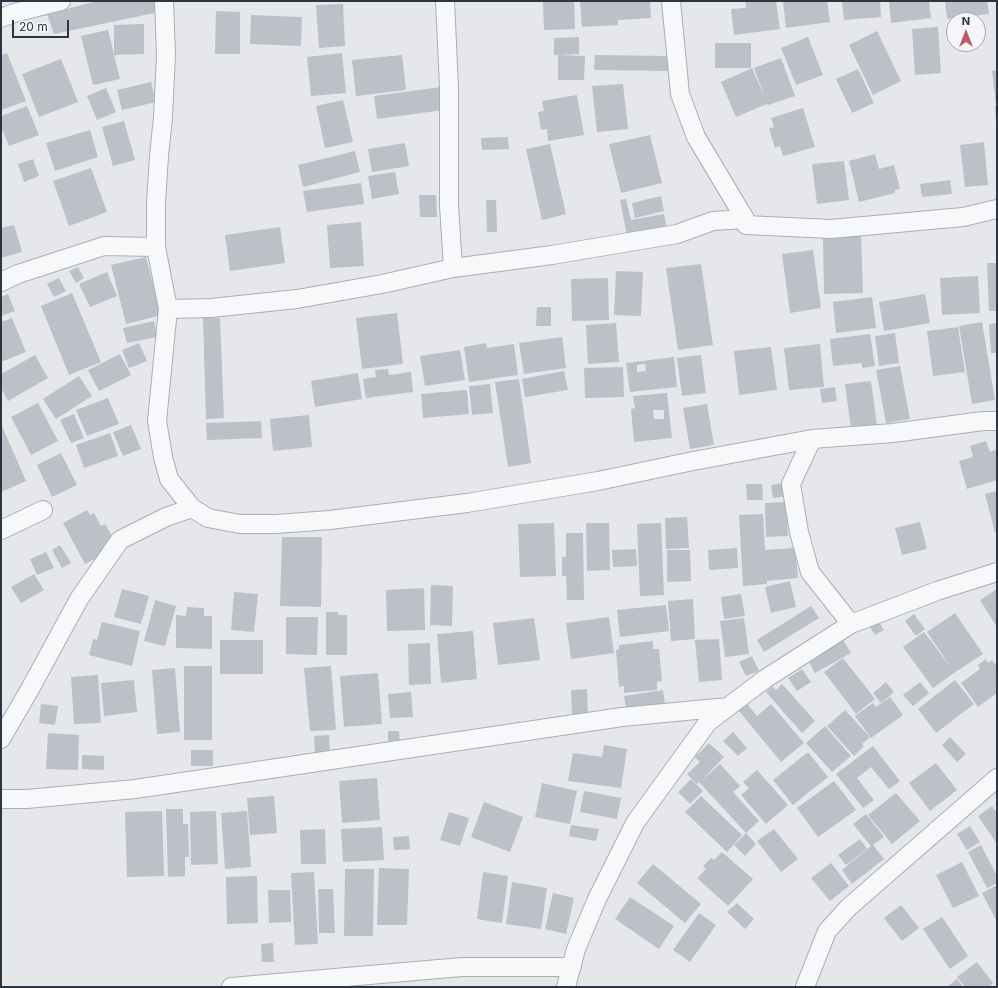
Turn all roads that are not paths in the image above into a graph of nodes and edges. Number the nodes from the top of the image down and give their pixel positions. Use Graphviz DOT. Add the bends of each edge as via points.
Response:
graph roads {
  1 [pos="61,1"];
  2 [pos="164,1"];
  3 [pos="445,1"];
  4 [pos="671,1"];
  5 [pos="1,18"];
  6 [pos="997,209"];
  7 [pos="745,219"];
  8 [pos="156,247"];
  9 [pos="453,268"];
  10 [pos="1,282"];
  11 [pos="168,309"];
  12 [pos="997,421"];
  13 [pos="812,439"];
  14 [pos="192,508"];
  15 [pos="43,510"];
  16 [pos="1,530"];
  17 [pos="997,572"];
  18 [pos="851,624"];
  19 [pos="728,707"];
  20 [pos="1,739"];
  21 [pos="997,778"];
  22 [pos="1,799"];
  23 [pos="572,967"];
  24 [pos="231,987"];
  25 [pos="566,987"];
  26 [pos="805,987"];
  1 -- 5 [label="street"];
  2 -- 8 [label="street" via="166,55 156,194"];
  3 -- 9 [label="street" via="449,87 449,205"];
  4 -- 7 [label="street" via="680,94 696,137"];
  6 -- 7 [label="street" via="963,217 831,229 746,225"];
  7 -- 9 [label="street" via="713,220 677,234 552,255"];
  8 -- 10 [label="street" via="104,246"];
  8 -- 11 [label="street"];
  9 -- 11 [label="street" via="297,299 211,308"];
  11 -- 14 [label="street" via="157,421 169,479"];
  12 -- 13 [label="street"];
  13 -- 14 [label="street" via="598,481 467,503 330,520 240,524 208,518"];
  13 -- 18 [label="street" via="792,484 799,532 810,572"];
  14 -- 20 [label="street" via="166,517 120,540 79,599"];
  15 -- 16 [label="street"];
  17 -- 18 [label="street" via="937,591"];
  18 -- 19 [label="street"];
  19 -- 22 [label="street" via="622,716 135,789"];
  19 -- 23 [label="street" via="708,722 635,823 597,899 576,949"];
  21 -- 26 [label="street" via="849,907 831,926"];
  23 -- 24 [label="street" via="462,967"];
  23 -- 25 [label="street"];
}
